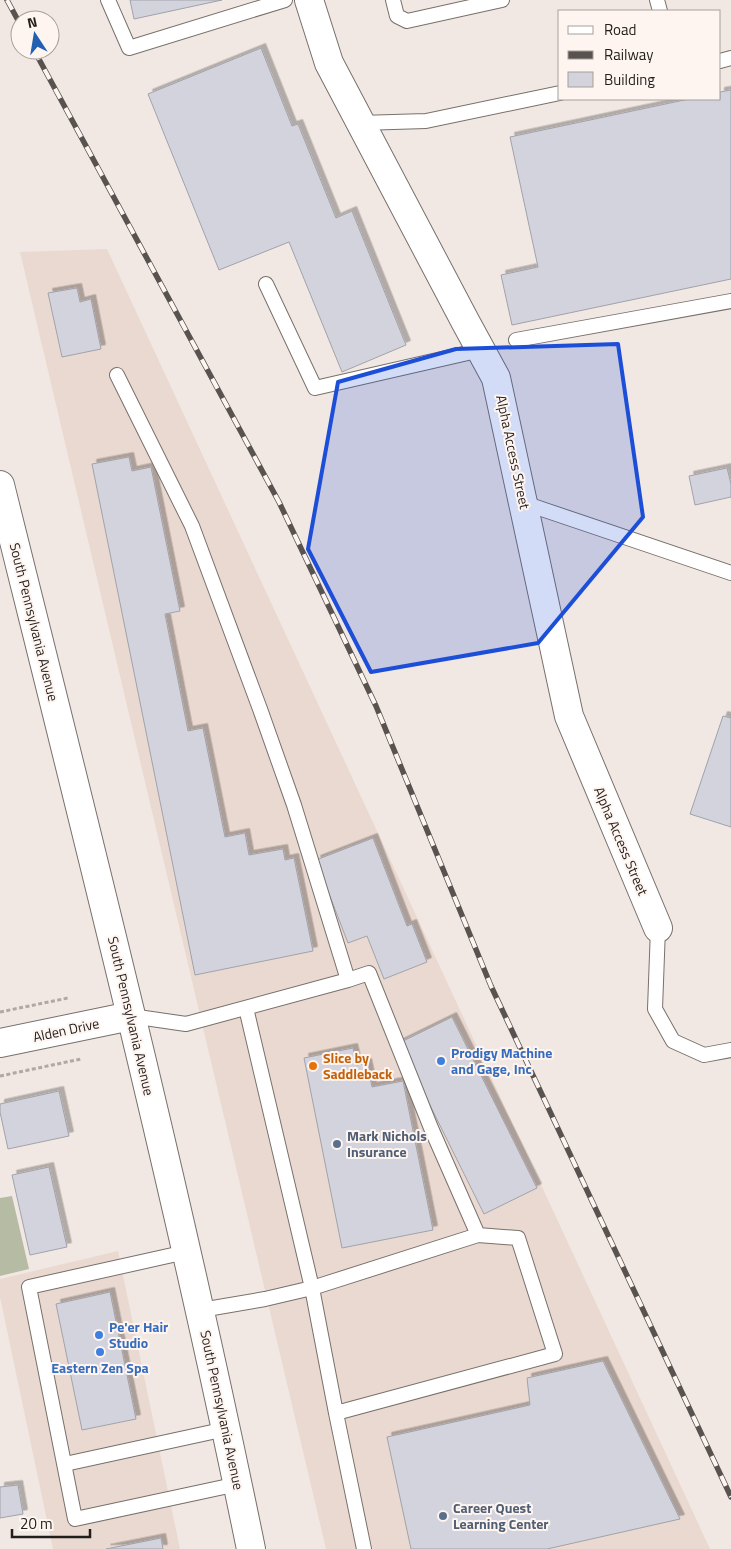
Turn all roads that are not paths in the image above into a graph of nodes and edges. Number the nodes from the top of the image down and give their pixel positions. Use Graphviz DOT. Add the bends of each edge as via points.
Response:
graph roads {
  1 [pos="108,0"];
  2 [pos="285,0"];
  3 [pos="309,0"];
  4 [pos="393,0"];
  5 [pos="502,0"];
  6 [pos="558,94"];
  7 [pos="360,122"];
  8 [pos="266,284"];
  9 [pos="731,301"];
  10 [pos="516,340"];
  11 [pos="481,350"];
  12 [pos="117,375"];
  13 [pos="0,485"];
  14 [pos="524,503"];
  15 [pos="731,572"];
  16 [pos="658,928"];
  17 [pos="348,980"];
  18 [pos="246,1008"];
  19 [pos="132,1016"];
  20 [pos="0,1043"];
  21 [pos="731,1050"];
  22 [pos="478,1235"];
  23 [pos="186,1252"];
  24 [pos="312,1288"];
  25 [pos="201,1310"];
  26 [pos="336,1413"];
  27 [pos="226,1429"];
  28 [pos="64,1464"];
  29 [pos="238,1484"];
  30 [pos="251,1549"];
  31 [pos="364,1549"];
  1 -- 2 [label="lane" via="129,48"];
  3 -- 7 [label="street, Alpha Access Street" via="329,63"];
  4 -- 5 [label="lane" via="397,16 407,20"];
  6 -- 7 [label="lane" via="426,120"];
  7 -- 11 [label="street, Alpha Access Street"];
  8 -- 11 [label="lane" via="315,388"];
  9 -- 10 [label="lane"];
  11 -- 14 [label="street, Alpha Access Street" via="496,378"];
  12 -- 17 [label="lane" via="192,526 294,805"];
  13 -- 19 [label="street, South Pennsylvania Avenue"];
  14 -- 15 [label="lane"];
  14 -- 16 [label="street, Alpha Access Street" via="569,716"];
  16 -- 21 [label="lane" via="655,1009 673,1041 704,1055"];
  17 -- 18 [label="lane"];
  17 -- 22 [label="lane" via="369,973"];
  18 -- 19 [label="lane" via="186,1024"];
  18 -- 24 [label="lane"];
  19 -- 20 [label="street, Alden Drive"];
  19 -- 23 [label="street, South Pennsylvania Avenue"];
  22 -- 24 [label="lane"];
  22 -- 26 [label="lane" via="518,1238 555,1354"];
  23 -- 25 [label="street, South Pennsylvania Avenue"];
  23 -- 28 [label="lane" via="29,1287"];
  24 -- 25 [label="lane" via="265,1300"];
  24 -- 26 [label="lane"];
  25 -- 27 [label="street, South Pennsylvania Avenue"];
  26 -- 31 [label="lane"];
  27 -- 28 [label="lane"];
  27 -- 29 [label="street, South Pennsylvania Avenue"];
  28 -- 29 [label="lane" via="76,1519"];
  29 -- 30 [label="street, South Pennsylvania Avenue"];
}
